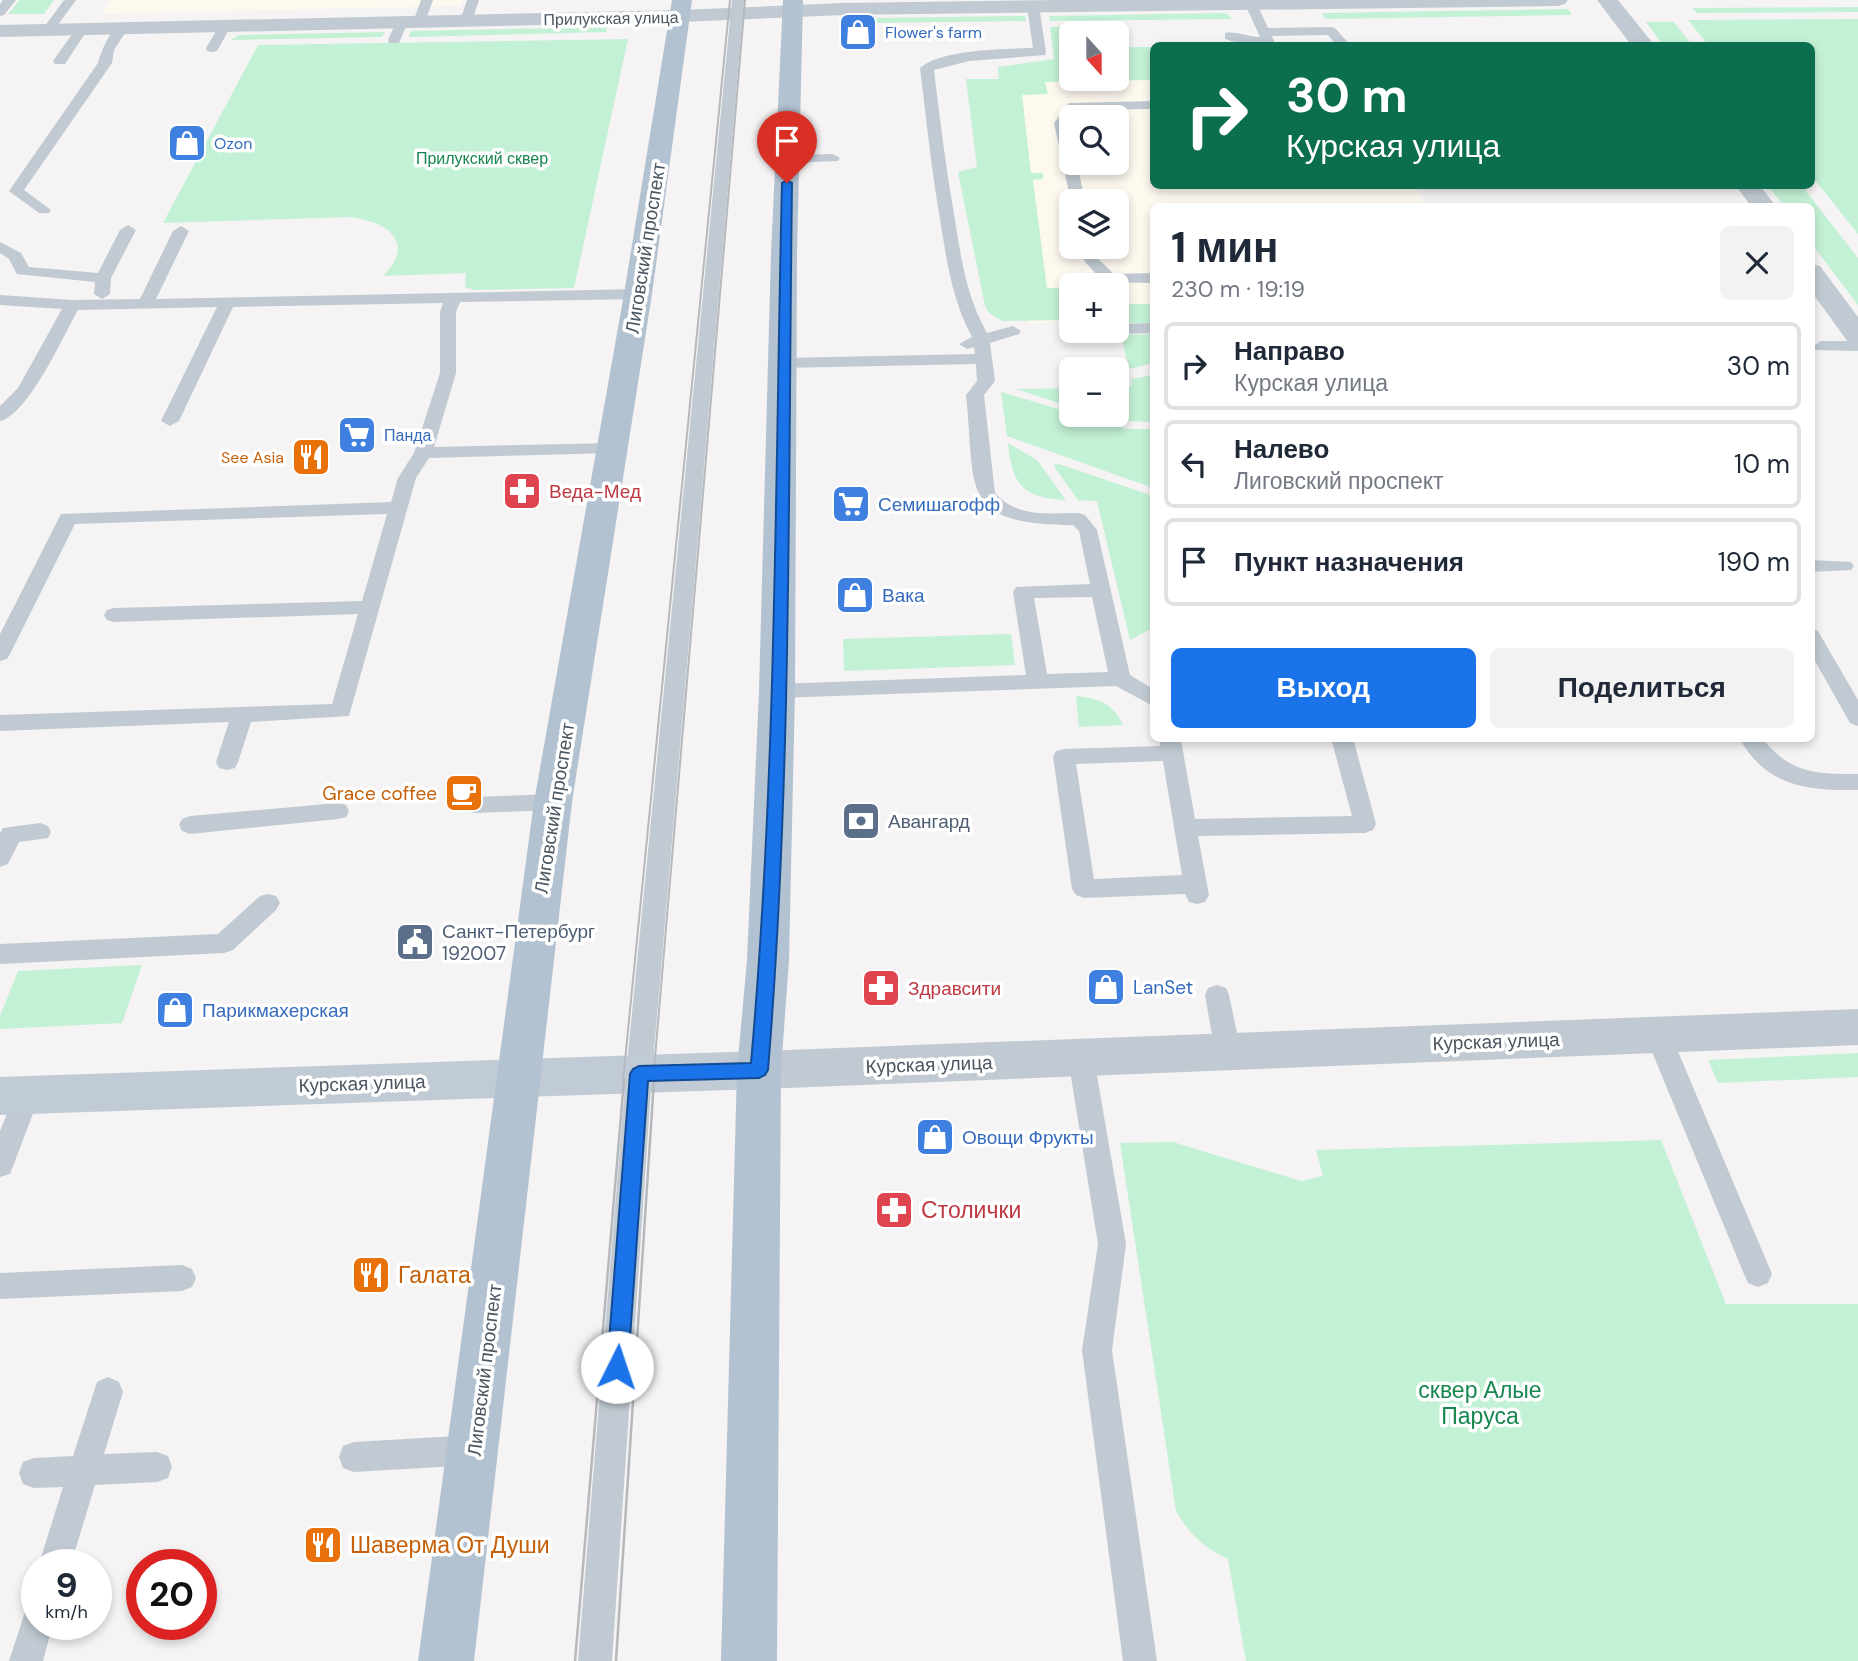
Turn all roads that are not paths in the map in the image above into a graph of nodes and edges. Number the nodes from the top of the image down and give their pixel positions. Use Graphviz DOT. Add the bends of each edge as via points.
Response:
graph roads {
  1 [pos="10,0"];
  2 [pos="70,0"];
  3 [pos="427,0"];
  4 [pos="473,0"];
  5 [pos="1558,0"];
  6 [pos="1607,0"];
  7 [pos="1447,1"];
  8 [pos="1207,2"];
  9 [pos="1251,4"];
  10 [pos="793,6"];
  11 [pos="1033,6"];
  12 [pos="737,7"];
  13 [pos="681,8"];
  14 [pos="0,12"];
  15 [pos="466,21"];
  16 [pos="115,23"];
  17 [pos="225,26"];
  18 [pos="405,28"];
  19 [pos="82,29"];
  20 [pos="48,30"];
  21 [pos="0,31"];
  22 [pos="1230,36"];
  23 [pos="1267,39"];
  24 [pos="1341,42"];
  25 [pos="1641,42"];
  26 [pos="212,48"];
  27 [pos="60,61"];
  28 [pos="1150,105"];
  29 [pos="918,156"];
  30 [pos="937,156"];
  31 [pos="833,158"];
  32 [pos="788,159"];
  33 [pos="1075,189"];
  34 [pos="44,210"];
  35 [pos="128,230"];
  36 [pos="181,231"];
  37 [pos="0,247"];
  38 [pos="1090,259"];
  39 [pos="103,278"];
  40 [pos="1150,278"];
  41 [pos="1815,281"];
  42 [pos="638,293"];
  43 [pos="453,298"];
  44 [pos="0,300"];
  45 [pos="228,300"];
  46 [pos="146,302"];
  47 [pos="102,304"];
  48 [pos="72,305"];
  49 [pos="1150,328"];
  50 [pos="1129,329"];
  51 [pos="1013,331"];
  52 [pos="1858,336"];
  53 [pos="981,338"];
  54 [pos="1821,346"];
  55 [pos="1858,346"];
  56 [pos="984,359"];
  57 [pos="925,360"];
  58 [pos="782,363"];
  59 [pos="0,416"];
  60 [pos="170,421"];
  61 [pos="614,448"];
  62 [pos="423,453"];
  63 [pos="399,508"];
  64 [pos="1815,566"];
  65 [pos="1844,566"];
  66 [pos="1101,590"];
  67 [pos="370,607"];
  68 [pos="114,615"];
  69 [pos="1815,643"];
  70 [pos="0,654"];
  71 [pos="1120,679"];
  72 [pos="1038,682"];
  73 [pos="777,691"];
  74 [pos="1150,697"];
  75 [pos="243,714"];
  76 [pos="1858,718"];
  77 [pos="0,723"];
  78 [pos="1343,742"];
  79 [pos="1752,742"];
  80 [pos="1171,746"];
  81 [pos="227,762"];
  82 [pos="1858,782"];
  83 [pos="553,802"];
  84 [pos="474,805"];
  85 [pos="338,811"];
  86 [pos="190,825"];
  87 [pos="1185,828"];
  88 [pos="40,832"];
  89 [pos="0,858"];
  90 [pos="268,903"];
  91 [pos="0,954"];
  92 [pos="1216,995"];
  93 [pos="1858,1027"];
  94 [pos="1658,1035"];
  95 [pos="1228,1052"];
  96 [pos="1081,1058"];
  97 [pos="759,1070"];
  98 [pos="639,1074"];
  99 [pos="518,1079"];
  100 [pos="13,1096"];
  101 [pos="0,1165"];
  102 [pos="1758,1274"];
  103 [pos="181,1278"];
  104 [pos="0,1286"];
  105 [pos="108,1392"];
  106 [pos="474,1450"];
  107 [pos="354,1457"];
  108 [pos="157,1467"];
  109 [pos="84,1471"];
  110 [pos="34,1473"];
  111 [pos="60,1549"];
  112 [pos="32,1640"];
  113 [pos="26,1661"];
  114 [pos="446,1661"];
  115 [pos="595,1661"];
  116 [pos="748,1661"];
  117 [pos="1140,1661"];
  1 -- 14 [label="lane"];
  2 -- 20 [label="lane"];
  3 -- 18 [label="lane"];
  4 -- 15 [label="lane"];
  5 -- 7 [label="street, Прилукская улица"];
  6 -- 25 [label="street"];
  7 -- 9 [label="street, Прилукская улица"];
  8 -- 9 [label="street, Прилукская улица"];
  8 -- 11 [label="street, Прилукская улица"];
  9 -- 23 [label="lane"];
  10 -- 11 [label="street, Прилукская улица"];
  10 -- 12 [label="street, Прилукская улица"];
  10 -- 32 [label="main road"];
  11 -- 30 [label="lane" via="1040,52 989,53 928,68"];
  12 -- 13 [label="street, Прилукская улица"];
  12 -- 98 [label="lane"];
  13 -- 15 [label="street, Прилукская улица"];
  13 -- 42 [label="main road, Лиговский проспект"];
  15 -- 18 [label="street, Прилукская улица"];
  16 -- 17 [label="street, Прилукская улица"];
  16 -- 19 [label="street, Прилукская улица"];
  16 -- 34 [label="lane" via="105,63 16,191"];
  17 -- 18 [label="street, Прилукская улица"];
  17 -- 26 [label="lane"];
  19 -- 20 [label="street, Прилукская улица"];
  19 -- 27 [label="lane"];
  20 -- 21 [label="street, Прилукская улица"];
  22 -- 23 [label="lane" via="1244,41"];
  23 -- 24 [label="lane" via="1331,31"];
  28 -- 33 [label="lane" via="1074,106 1061,123"];
  29 -- 30 [label="lane"];
  30 -- 53 [label="lane" via="966,311"];
  31 -- 32 [label="lane"];
  32 -- 58 [label="main road"];
  35 -- 39 [label="lane"];
  36 -- 46 [label="lane" via="162,259"];
  37 -- 39 [label="lane" via="16,256 23,271"];
  38 -- 40 [label="lane" via="1110,279"];
  39 -- 47 [label="lane"];
  41 -- 52 [label="street"];
  42 -- 43 [label="lane"];
  42 -- 61 [label="main road, Лиговский проспект"];
  43 -- 45 [label="lane"];
  43 -- 62 [label="lane" via="448,312 448,373"];
  44 -- 48 [label="lane"];
  45 -- 46 [label="lane"];
  45 -- 60 [label="lane"];
  46 -- 47 [label="lane"];
  47 -- 48 [label="lane"];
  48 -- 59 [label="lane" via="25,391"];
  49 -- 50 [label="lane"];
  51 -- 53 [label="lane"];
  53 -- 56 [label="lane"];
  53 -- 57 [label="lane"];
  54 -- 55 [label="lane"];
  56 -- 57 [label="lane"];
  56 -- 66 [label="lane" via="986,381 975,395 986,494 1005,513 1077,519 1088,530"];
  57 -- 58 [label="lane"];
  58 -- 73 [label="main road"];
  61 -- 62 [label="lane"];
  61 -- 83 [label="main road, Лиговский проспект"];
  62 -- 63 [label="lane" via="407,478"];
  63 -- 67 [label="lane"];
  63 -- 70 [label="lane" via="64,512"];
  64 -- 65 [label="lane"];
  66 -- 71 [label="lane"];
  66 -- 72 [label="lane" via="1023,592"];
  67 -- 68 [label="lane"];
  67 -- 75 [label="lane" via="341,711"];
  69 -- 76 [label="lane"];
  71 -- 72 [label="lane"];
  71 -- 74 [label="lane"];
  72 -- 73 [label="lane"];
  73 -- 97 [label="main road" via="768,960"];
  75 -- 77 [label="lane"];
  75 -- 81 [label="lane"];
  78 -- 87 [label="lane" via="1365,824"];
  79 -- 82 [label="lane" via="1782,769 1807,781"];
  80 -- 87 [label="lane"];
  80 -- 87 [label="lane" via="1064,757 1084,889 1196,890"];
  83 -- 84 [label="lane"];
  83 -- 99 [label="main road, Лиговский проспект"];
  85 -- 86 [label="lane"];
  88 -- 89 [label="lane" via="10,834"];
  90 -- 91 [label="lane" via="225,943"];
  92 -- 95 [label="lane"];
  93 -- 94 [label="street, Курская улица"];
  94 -- 95 [label="street, Курская улица"];
  94 -- 102 [label="lane"];
  95 -- 96 [label="street, Курская улица"];
  96 -- 97 [label="street, Курская улица"];
  96 -- 117 [label="lane" via="1112,1244 1097,1350"];
  97 -- 98 [label="street, Курская улица"];
  97 -- 116 [label="main road"];
  98 -- 99 [label="street, Курская улица"];
  98 -- 115 [label="lane"];
  99 -- 100 [label="street, Курская улица"];
  99 -- 106 [label="main road, Лиговский проспект"];
  100 -- 101 [label="lane"];
  103 -- 104 [label="lane"];
  105 -- 109 [label="lane"];
  106 -- 107 [label="lane"];
  106 -- 114 [label="main road, Лиговский проспект"];
  108 -- 109 [label="lane"];
  109 -- 110 [label="lane"];
  109 -- 111 [label="lane"];
  112 -- 113 [label="lane"];
}
